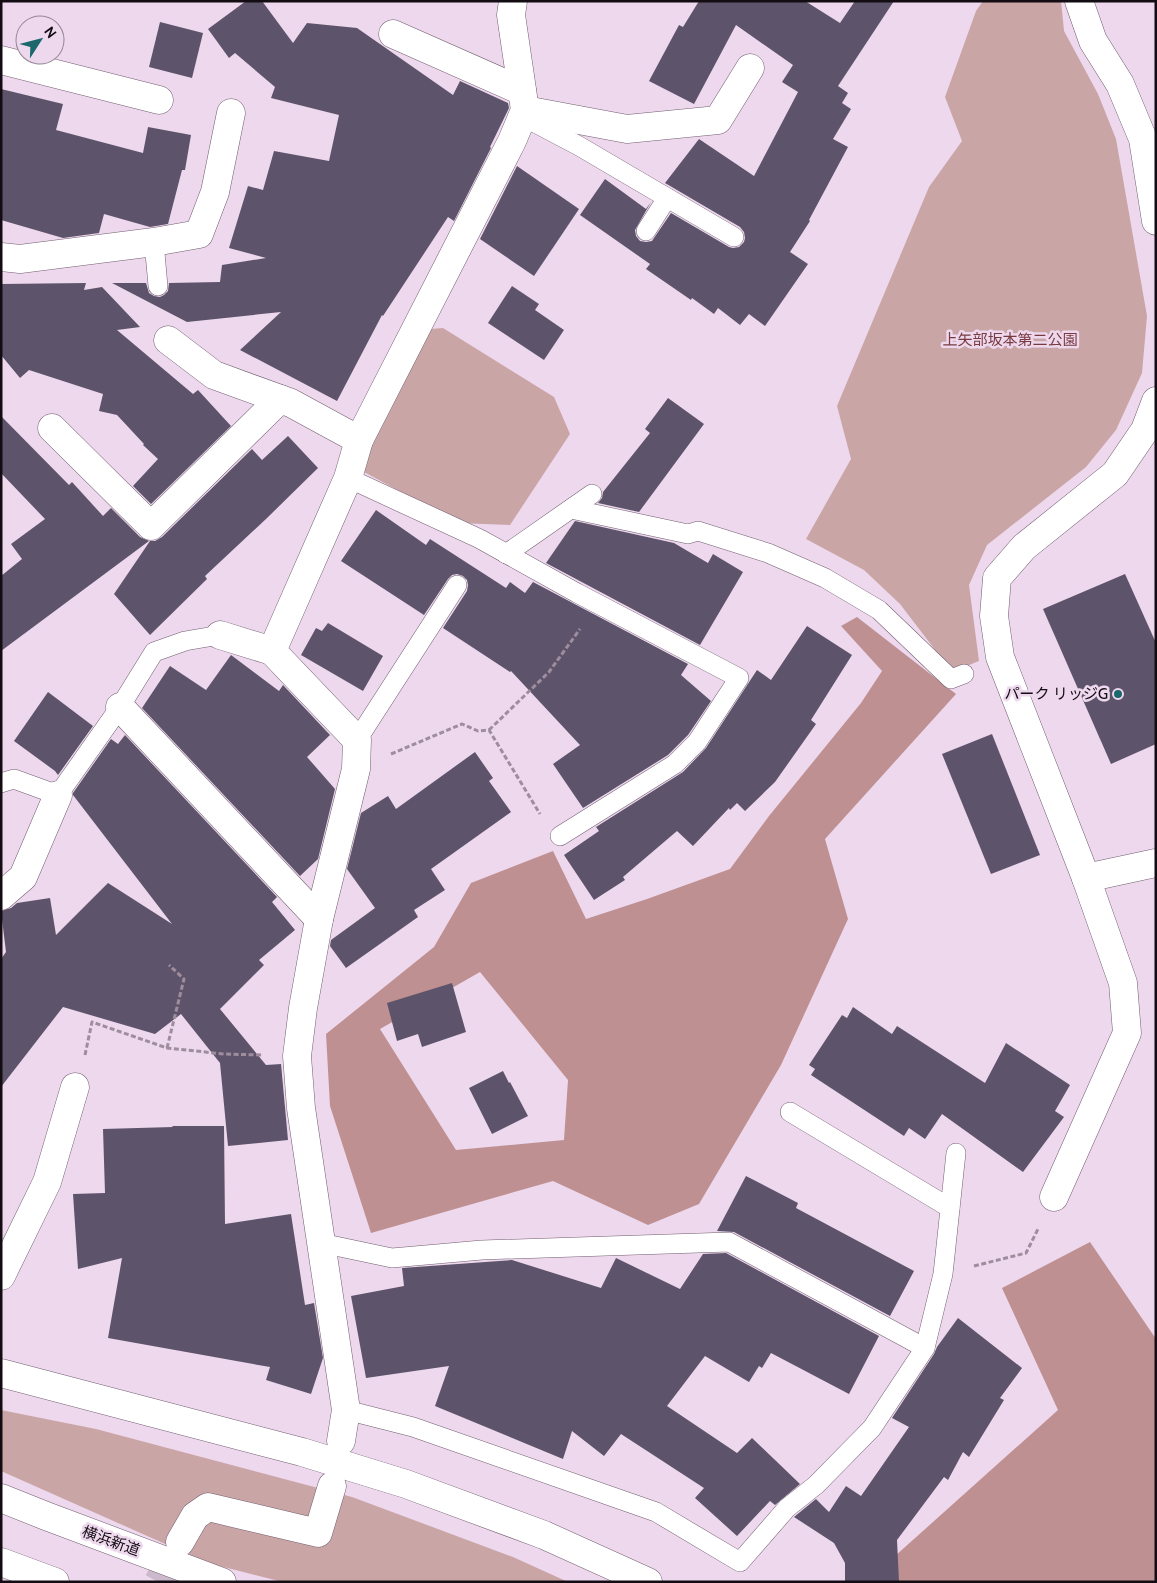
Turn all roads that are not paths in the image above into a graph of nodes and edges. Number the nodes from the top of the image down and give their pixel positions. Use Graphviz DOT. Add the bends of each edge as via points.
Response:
graph roads {
  1 [pos="513,1"];
  2 [pos="1079,1"];
  3 [pos="393,34"];
  4 [pos="1,60"];
  5 [pos="750,68"];
  6 [pos="159,100"];
  7 [pos="523,106"];
  8 [pos="231,113"];
  9 [pos="667,198"];
  10 [pos="1156,220"];
  11 [pos="646,232"];
  12 [pos="734,237"];
  13 [pos="154,242"];
  14 [pos="1,257"];
  15 [pos="158,286"];
  16 [pos="168,340"];
  17 [pos="280,399"];
  18 [pos="1156,401"];
  19 [pos="52,428"];
  20 [pos="359,440"];
  21 [pos="348,478"];
  22 [pos="592,494"];
  23 [pos="571,509"];
  24 [pos="506,554"];
  25 [pos="457,585"];
  26 [pos="220,635"];
  27 [pos="272,650"];
  28 [pos="982,666"];
  29 [pos="120,707"];
  30 [pos="357,740"];
  31 [pos="1,782"];
  32 [pos="58,795"];
  33 [pos="560,836"];
  34 [pos="1156,863"];
  35 [pos="1086,878"];
  36 [pos="1,896"];
  37 [pos="319,919"];
  38 [pos="75,1087"];
  39 [pos="790,1112"];
  40 [pos="956,1153"];
  41 [pos="1054,1197"];
  42 [pos="950,1208"];
  43 [pos="321,1243"];
  44 [pos="1,1276"];
  45 [pos="925,1348"];
  46 [pos="1,1373"];
  47 [pos="346,1410"];
  48 [pos="341,1441"];
  49 [pos="332,1486"];
  50 [pos="1,1498"];
  51 [pos="180,1542"];
  52 [pos="1,1564"];
  53 [pos="27,1582"];
  54 [pos="55,1582"];
  55 [pos="222,1582"];
  56 [pos="648,1582"];
  1 -- 7 [label="main road" via="511,15"];
  2 -- 10 [label="main road" via="1092,41 1120,84 1143,139"];
  3 -- 7 [label="main road"];
  4 -- 6 [label="main road"];
  5 -- 7 [label="main road" via="718,120 627,129"];
  7 -- 9 [label="lane" via="579,146"];
  7 -- 20 [label="main road" via="512,141"];
  8 -- 13 [label="main road" via="215,192 199,234"];
  9 -- 11 [label="lane"];
  9 -- 12 [label="lane"];
  13 -- 14 [label="main road" via="20,259"];
  13 -- 15 [label="lane"];
  16 -- 17 [label="main road" via="214,375"];
  17 -- 19 [label="main road" via="151,526"];
  17 -- 20 [label="main road"];
  18 -- 28 [label="main road" via="1146,430 1115,474 1024,546 997,578 994,616"];
  20 -- 21 [label="main road"];
  21 -- 24 [label="lane"];
  21 -- 27 [label="main road"];
  22 -- 23 [label="lane"];
  23 -- 24 [label="lane"];
  23 -- 28 [label="lane" via="688,534 698,531 768,552 825,578 879,610 951,679"];
  24 -- 33 [label="lane" via="739,678 697,742 675,764"];
  25 -- 30 [label="lane"];
  26 -- 27 [label="main road"];
  26 -- 29 [label="lane" via="185,641 154,652"];
  27 -- 30 [label="main road"];
  28 -- 35 [label="main road"];
  29 -- 32 [label="lane"];
  29 -- 37 [label="main road"];
  30 -- 37 [label="main road" via="356,769"];
  31 -- 32 [label="lane" via="14,779"];
  32 -- 36 [label="main road" via="22,877"];
  34 -- 35 [label="main road"];
  35 -- 41 [label="main road" via="1123,983 1127,1033"];
  37 -- 43 [label="main road" via="302,1008 297,1056 301,1108"];
  38 -- 44 [label="main road" via="47,1182"];
  39 -- 42 [label="lane"];
  40 -- 42 [label="lane"];
  42 -- 45 [label="lane" via="943,1274"];
  43 -- 45 [label="lane" via="392,1258 482,1250 729,1242"];
  43 -- 47 [label="main road"];
  45 -- 47 [label="lane" via="872,1428 816,1485 787,1508 740,1562 656,1512 413,1427"];
  46 -- 56 [label="main road" via="302,1452 406,1484 544,1535"];
  47 -- 48 [label="main road"];
  49 -- 51 [label="main road" via="318,1533 208,1506 195,1516"];
  50 -- 55 [label="main road, 横浜新道"];
  52 -- 53 [label="main road"];
  52 -- 54 [label="main road"];
}
